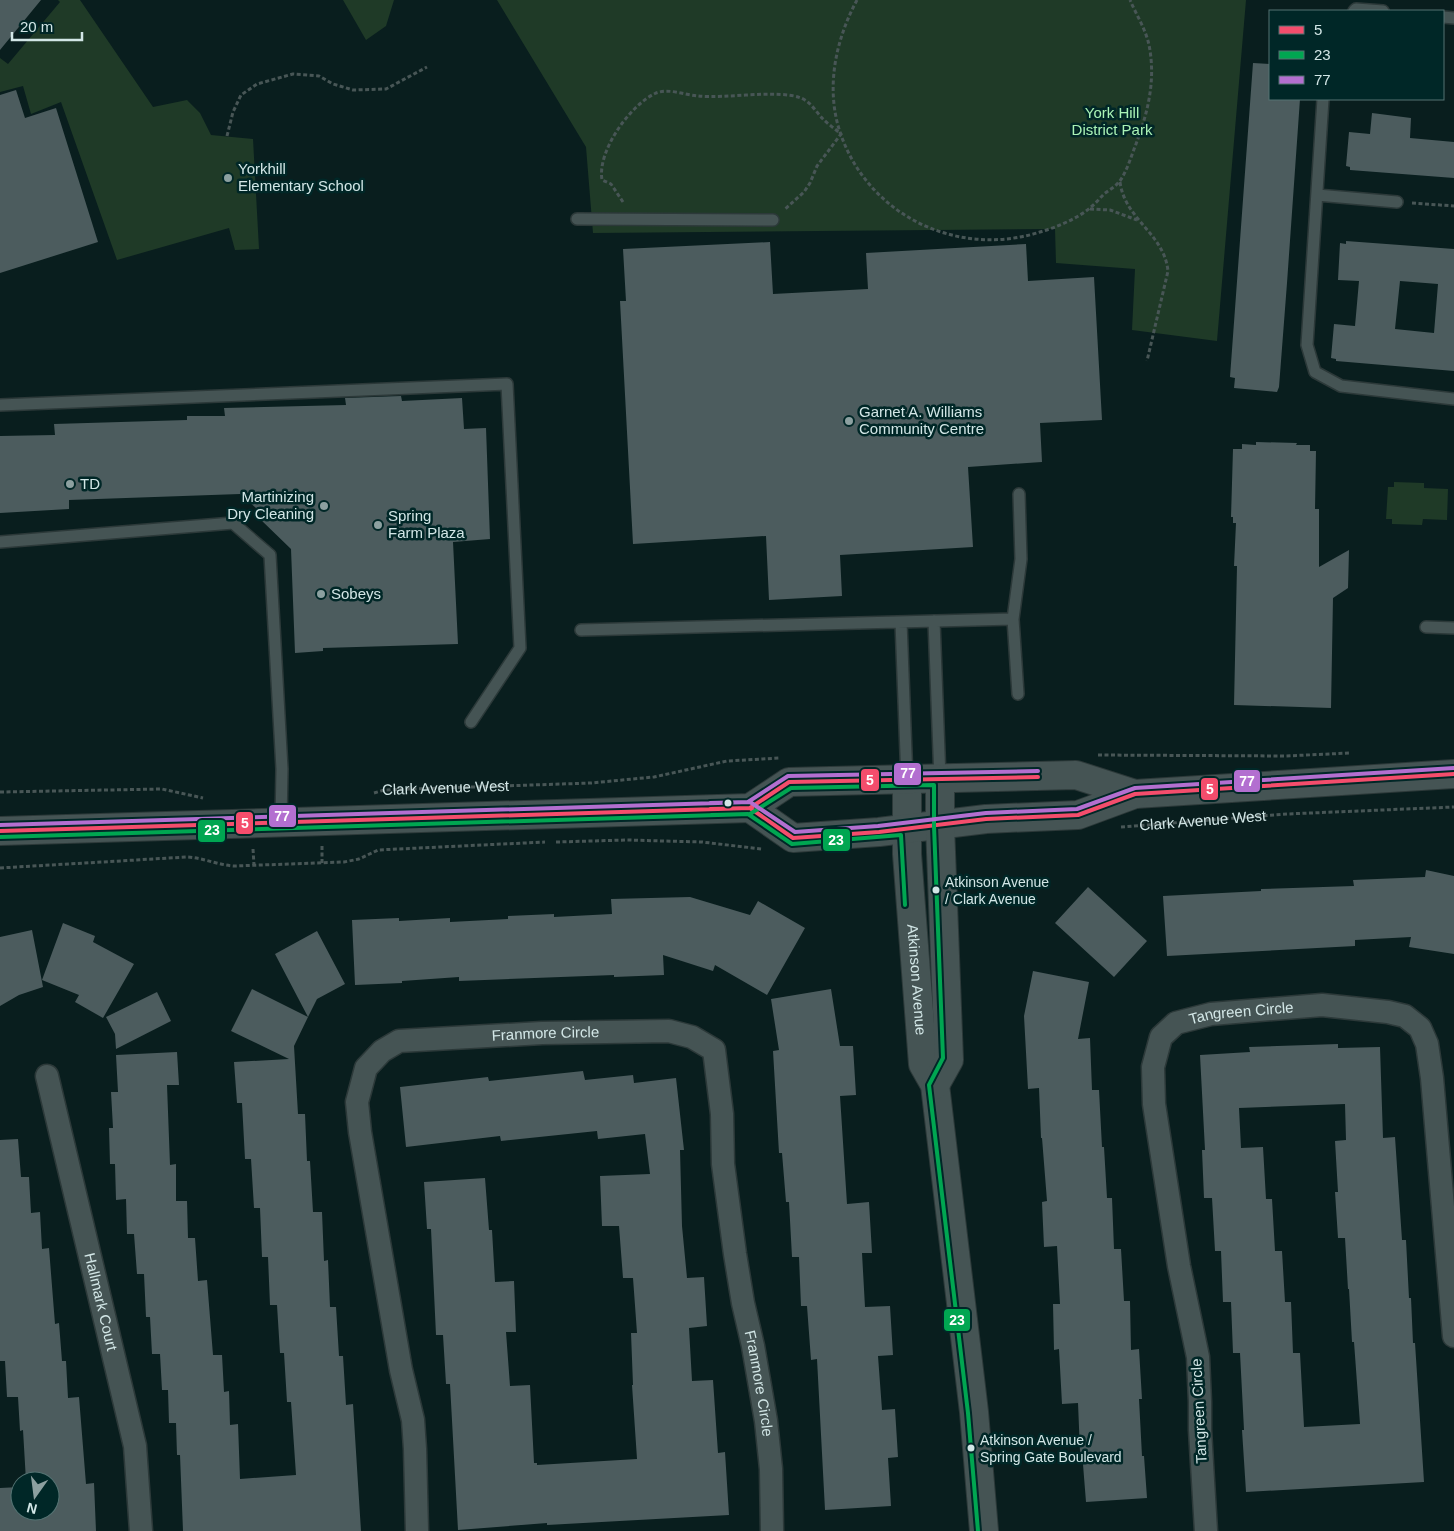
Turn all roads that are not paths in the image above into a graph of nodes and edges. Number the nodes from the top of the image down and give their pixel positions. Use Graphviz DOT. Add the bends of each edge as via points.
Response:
graph roads {
  1 [pos="1355,10"];
  2 [pos="1370,10"];
  3 [pos="1323,100"];
  4 [pos="1317,195"];
  5 [pos="1396,202"];
  6 [pos="577,219"];
  7 [pos="773,220"];
  8 [pos="1454,399"];
  9 [pos="0,405"];
  10 [pos="1019,494"];
  11 [pos="0,542"];
  12 [pos="1012,619"];
  13 [pos="934,621"];
  14 [pos="901,622"];
  15 [pos="1426,627"];
  16 [pos="1454,628"];
  17 [pos="581,630"];
  18 [pos="1018,694"];
  19 [pos="471,722"];
  20 [pos="1454,774"];
  21 [pos="940,779"];
  22 [pos="907,780"];
  23 [pos="1135,794"];
  24 [pos="750,808"];
  25 [pos="281,822"];
  26 [pos="940,826"];
  27 [pos="907,828"];
  28 [pos="0,831"];
  29 [pos="47,1076"];
  30 [pos="935,1085"];
  31 [pos="1454,1336"];
  32 [pos="142,1531"];
  33 [pos="417,1531"];
  34 [pos="772,1531"];
  35 [pos="984,1531"];
  36 [pos="1206,1531"];
  1 -- 2 [label="lane"];
  3 -- 4 [label="lane"];
  4 -- 5 [label="lane"];
  4 -- 8 [label="lane" via="1307,345 1315,372 1341,386"];
  6 -- 7 [label="lane"];
  9 -- 19 [label="lane" via="507,384 520,648"];
  10 -- 12 [label="lane" via="1021,559"];
  11 -- 25 [label="lane" via="233,523 270,555 282,769"];
  12 -- 13 [label="lane"];
  12 -- 18 [label="lane"];
  13 -- 14 [label="lane"];
  13 -- 21 [label="lane"];
  14 -- 17 [label="lane"];
  14 -- 22 [label="lane"];
  15 -- 16 [label="lane"];
  20 -- 23 [label="street, Clark Avenue West"];
  21 -- 22 [label="street, Clark Avenue West"];
  21 -- 23 [label="street, Clark Avenue West" via="1076,776"];
  21 -- 26 [label="street, Atkinson Avenue"];
  22 -- 24 [label="street, Clark Avenue West" via="789,782"];
  22 -- 27 [label="street, Atkinson Avenue"];
  23 -- 26 [label="street, Clark Avenue West" via="1078,816 986,819"];
  24 -- 25 [label="street, Clark Avenue West"];
  24 -- 27 [label="street, Clark Avenue West" via="793,838"];
  25 -- 28 [label="street, Clark Avenue West"];
  26 -- 27 [label="street, Clark Avenue West"];
  26 -- 30 [label="street, Atkinson Avenue" via="949,1060"];
  27 -- 30 [label="street, Atkinson Avenue" via="923,1064"];
  29 -- 32 [label="street, Hallmark Court" via="135,1446"];
  30 -- 35 [label="street, Atkinson Avenue" via="974,1412"];
  31 -- 36 [label="street, Tangreen Circle" via="1432,1078 1427,1044 1420,1028 1405,1016 1388,1012 1322,1005 1211,1014 1176,1023 1161,1037 1153,1068 1154,1104 1179,1266 1198,1357"];
  33 -- 34 [label="street, Franmore Circle" via="412,1420 360,1132 358,1102 366,1068 382,1051 399,1041 523,1033 669,1031 692,1037 714,1050 722,1114 723,1164 735,1254 766,1421"];
}
